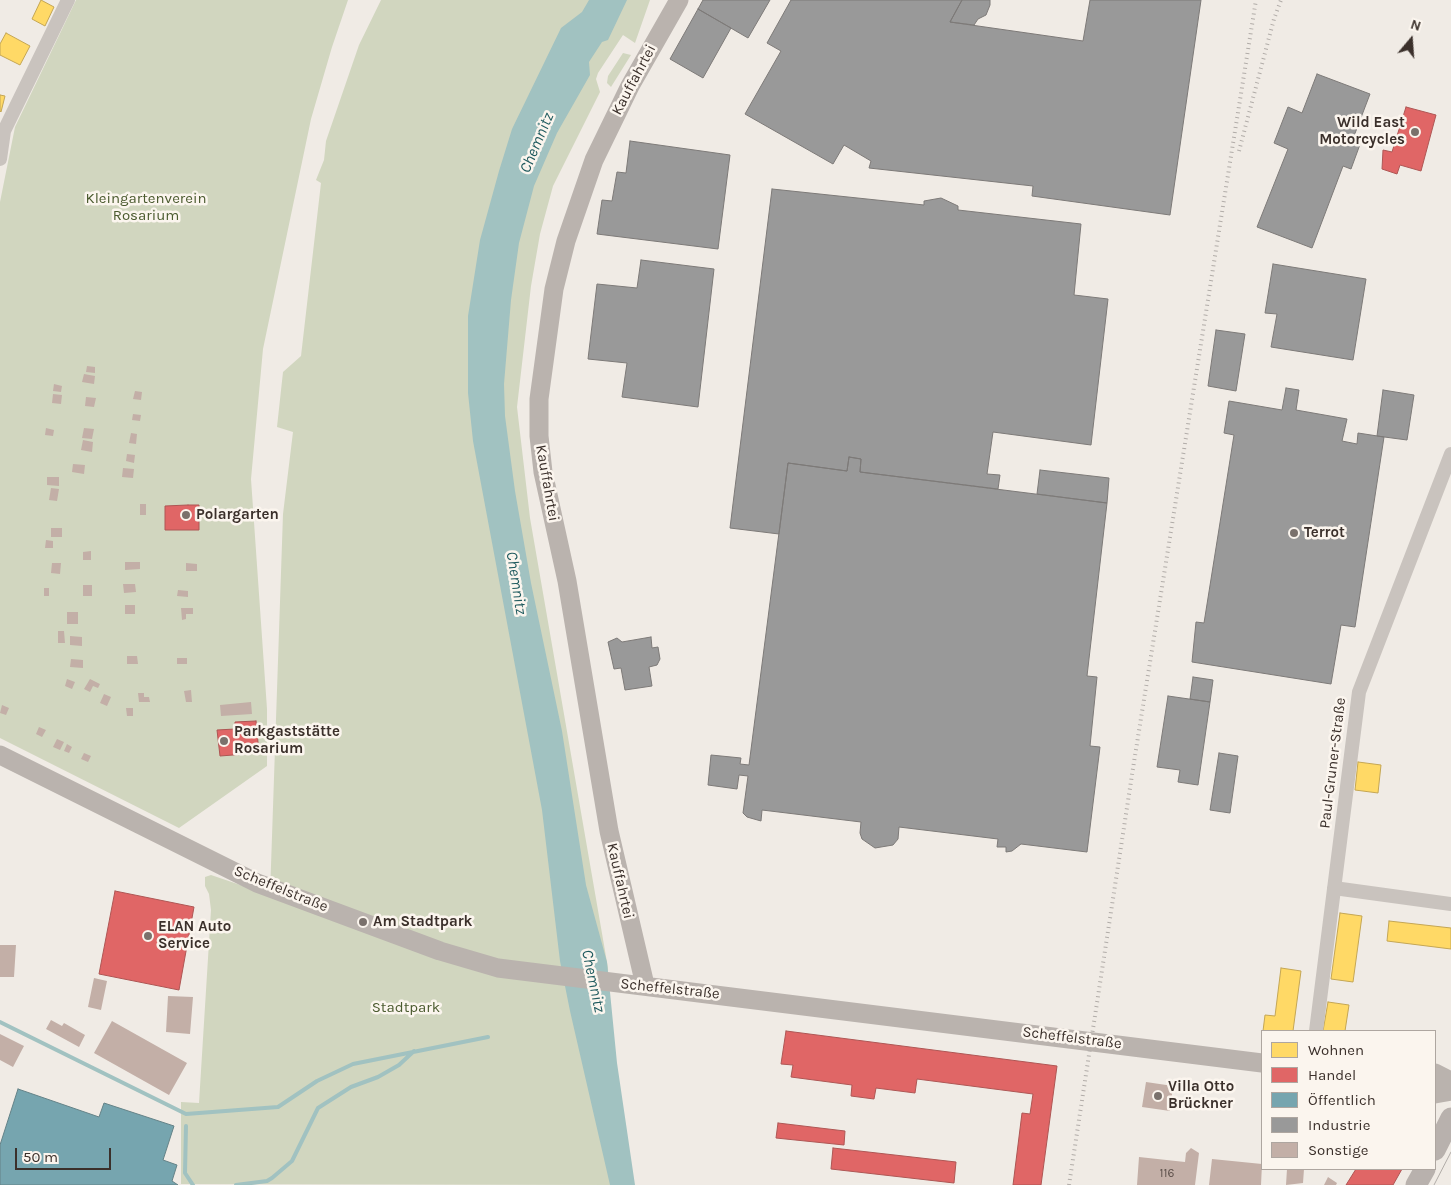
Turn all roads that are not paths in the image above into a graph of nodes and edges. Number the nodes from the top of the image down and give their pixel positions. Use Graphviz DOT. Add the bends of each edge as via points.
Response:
graph roads {
  1 [pos="68,0"];
  2 [pos="679,0"];
  3 [pos="2,131"];
  4 [pos="0,158"];
  5 [pos="1451,454"];
  6 [pos="0,755"];
  7 [pos="1334,888"];
  8 [pos="1451,904"];
  9 [pos="645,985"];
  10 [pos="1316,1030"];
  11 [pos="1261,1063"];
  12 [pos="1436,1074"];
  13 [pos="1451,1081"];
  14 [pos="1451,1091"];
  15 [pos="1436,1094"];
  16 [pos="1451,1118"];
  17 [pos="1436,1148"];
  18 [pos="1424,1170"];
  19 [pos="1416,1185"];
  1 -- 3 [label="street"];
  2 -- 9 [label="main road, Kauffahrtei" via="626,95 594,160 578,205 554,289 539,400 543,472 567,581 609,831"];
  3 -- 4 [label="street"];
  5 -- 7 [label="street, Paul-Gruner-Straße" via="1358,692"];
  6 -- 9 [label="main road, Scheffelstraße" via="257,883 440,951 498,968"];
  7 -- 8 [label="street"];
  7 -- 10 [label="street, Paul-Gruner-Straße"];
  9 -- 11 [label="main road, Scheffelstraße"];
  12 -- 13 [label="main road"];
  14 -- 15 [label="main road"];
  16 -- 17 [label="main road"];
  18 -- 19 [label="main road"];
}
